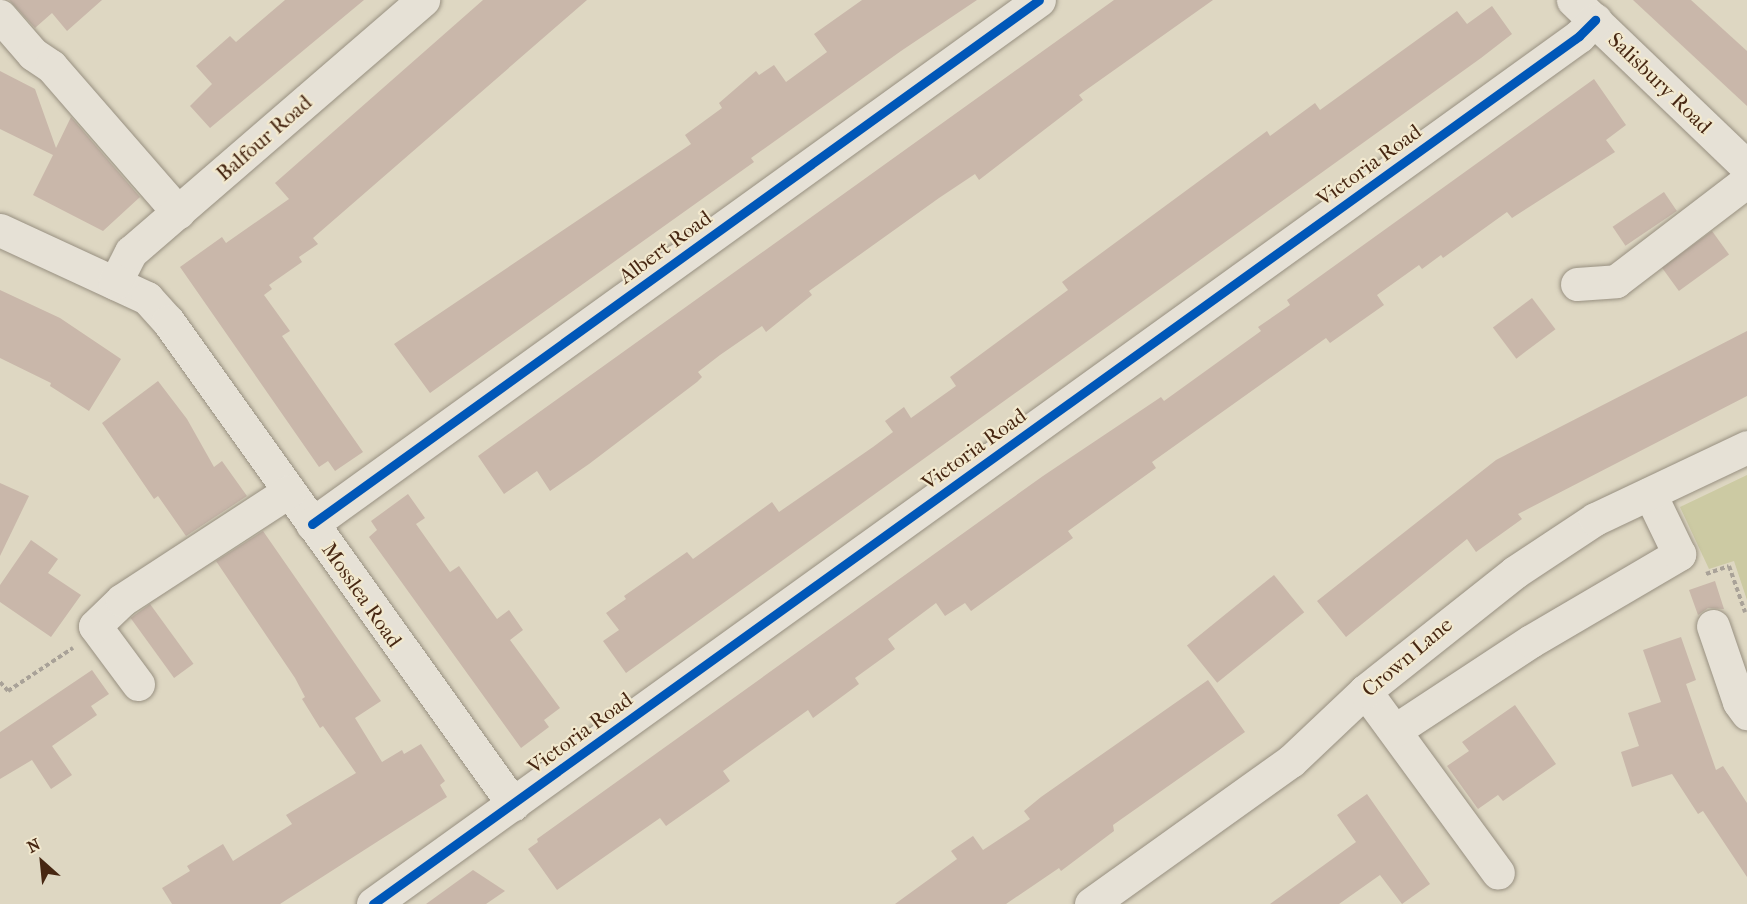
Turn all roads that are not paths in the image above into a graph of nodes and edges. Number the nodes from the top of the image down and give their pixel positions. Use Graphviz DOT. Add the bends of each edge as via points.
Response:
graph roads {
  1 [pos="423,0"];
  2 [pos="1038,0"];
  3 [pos="1584,10"];
  4 [pos="0,16"];
  5 [pos="1747,166"];
  6 [pos="1747,181"];
  7 [pos="178,212"];
  8 [pos="0,230"];
  9 [pos="115,283"];
  10 [pos="1577,284"];
  11 [pos="1747,447"];
  12 [pos="289,491"];
  13 [pos="1650,494"];
  14 [pos="312,524"];
  15 [pos="1713,626"];
  16 [pos="138,684"];
  17 [pos="1365,691"];
  18 [pos="1747,713"];
  19 [pos="1397,729"];
  20 [pos="513,804"];
  21 [pos="1498,873"];
  22 [pos="373,904"];
  23 [pos="1091,904"];
  1 -- 7 [label="street, Balfour Road"];
  2 -- 14 [label="street, Albert Road"];
  3 -- 5 [label="street, Salisbury Road"];
  3 -- 20 [label="street, Victoria Road" via="1570,43"];
  4 -- 7 [label="street" via="33,54 51,66"];
  6 -- 10 [label="street" via="1616,281"];
  7 -- 9 [label="street, Balfour Road" via="131,252"];
  8 -- 9 [label="street, Mosslea Road"];
  9 -- 12 [label="street, Mosslea Road" via="147,298 168,321"];
  11 -- 13 [label="street, Crown Lane"];
  12 -- 14 [label="street, Mosslea Road"];
  12 -- 16 [label="street" via="122,600 95,626"];
  13 -- 17 [label="street, Crown Lane" via="1596,519 1553,546"];
  13 -- 19 [label="street" via="1679,554 1531,641"];
  14 -- 20 [label="street, Mosslea Road"];
  15 -- 18 [label="street" via="1739,702"];
  17 -- 19 [label="street"];
  17 -- 23 [label="street, Crown Lane" via="1273,775"];
  19 -- 21 [label="street"];
  20 -- 22 [label="street, Victoria Road"];
}
